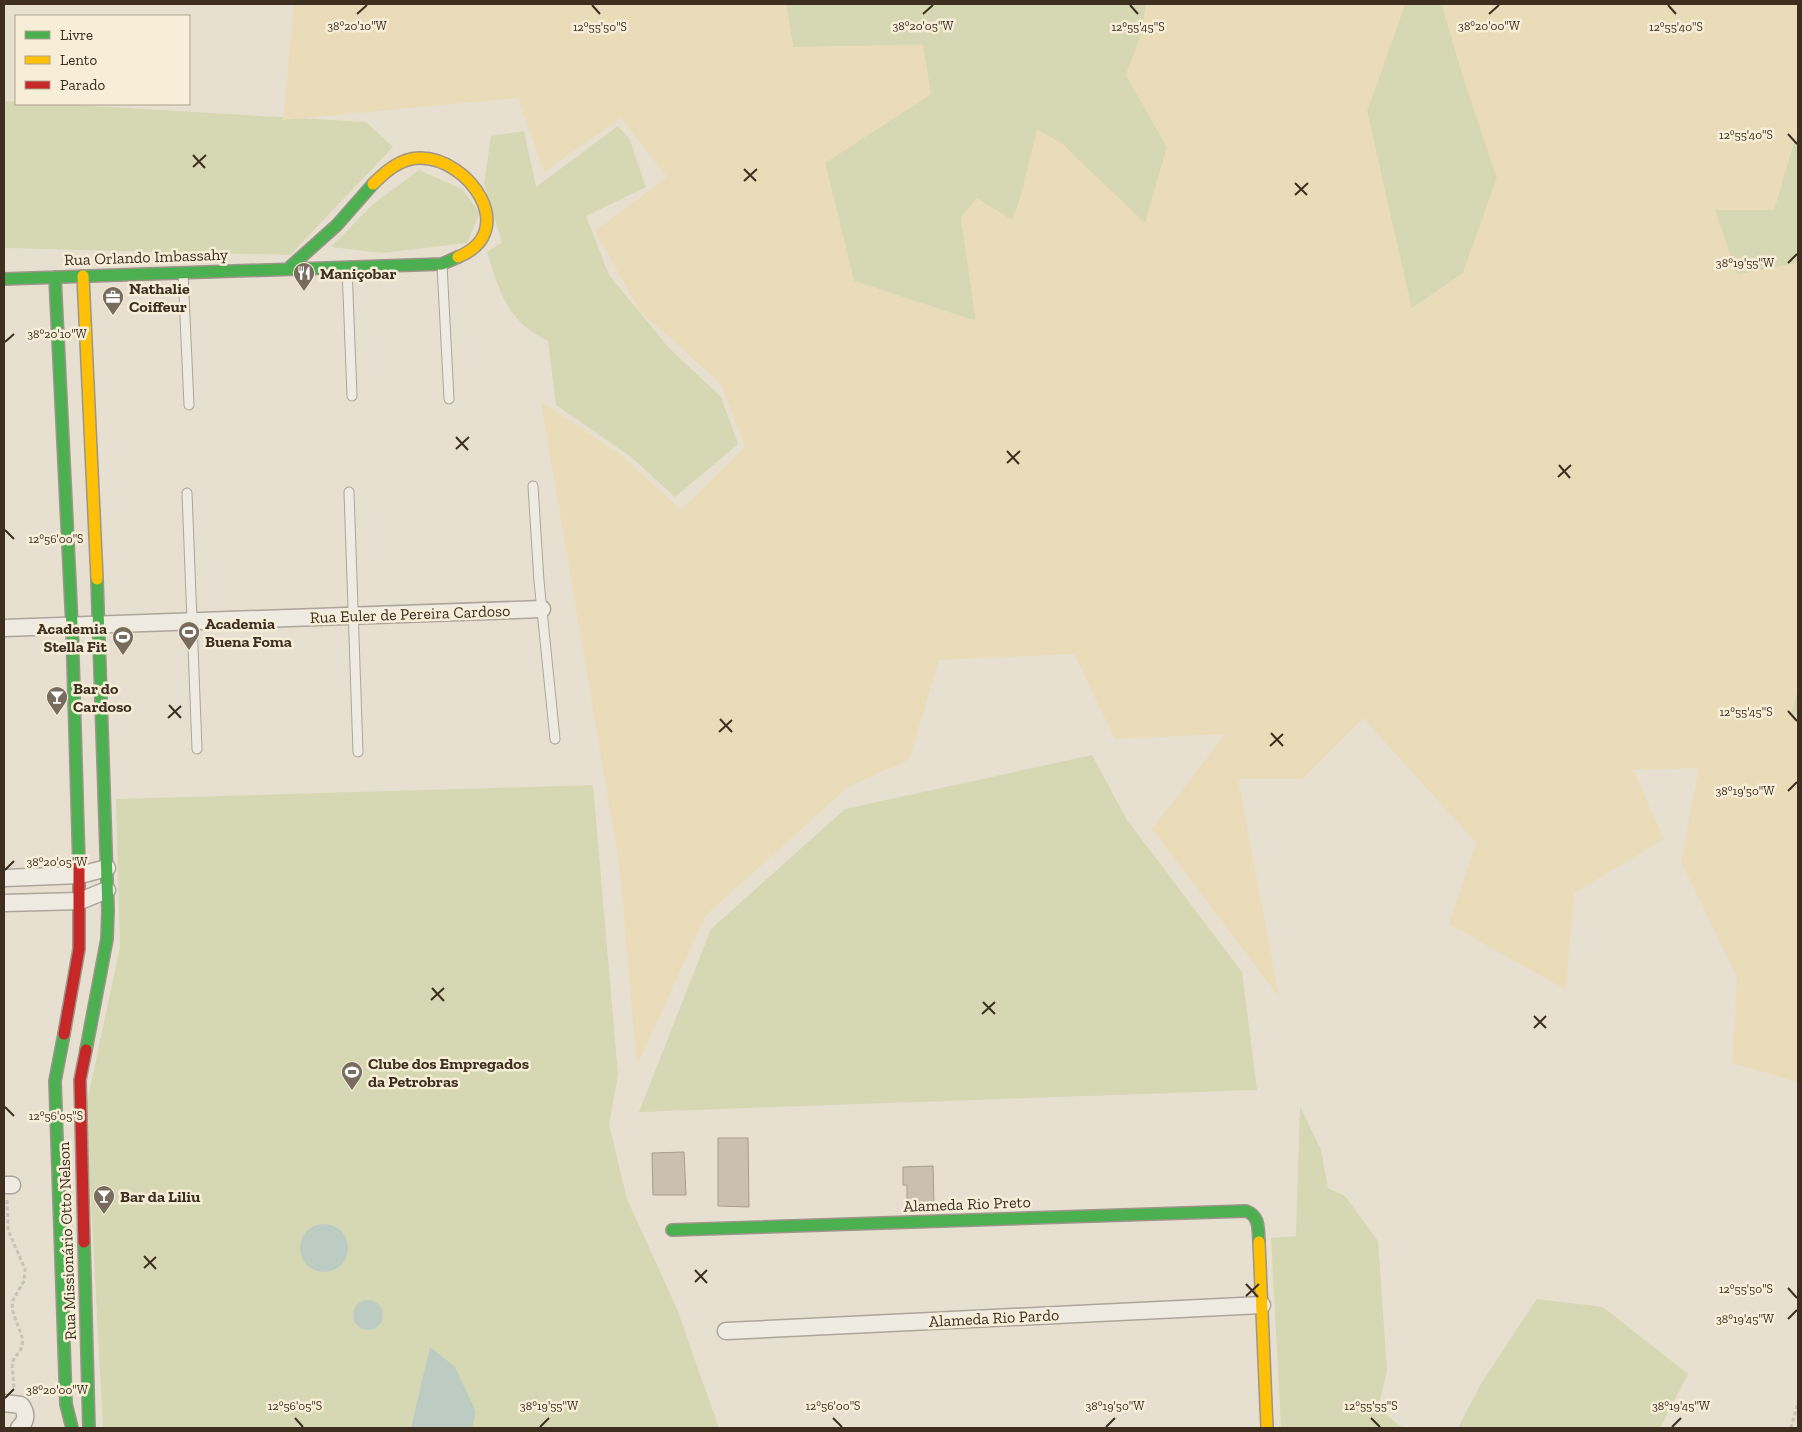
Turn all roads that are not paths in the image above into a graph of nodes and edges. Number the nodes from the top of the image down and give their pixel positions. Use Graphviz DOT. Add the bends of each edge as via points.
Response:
graph roads {
  1 [pos="442,264"];
  2 [pos="347,265"];
  3 [pos="290,267"];
  4 [pos="183,273"];
  5 [pos="83,276"];
  6 [pos="55,277"];
  7 [pos="4,279"];
  8 [pos="352,396"];
  9 [pos="449,399"];
  10 [pos="189,405"];
  11 [pos="533,486"];
  12 [pos="348,492"];
  13 [pos="187,493"];
  14 [pos="542,609"];
  15 [pos="354,616"];
  16 [pos="191,622"];
  17 [pos="99,625"];
  18 [pos="72,626"];
  19 [pos="4,628"];
  20 [pos="555,739"];
  21 [pos="197,749"];
  22 [pos="358,752"];
  23 [pos="107,868"];
  24 [pos="80,875"];
  25 [pos="4,878"];
  26 [pos="107,890"];
  27 [pos="80,901"];
  28 [pos="4,904"];
  29 [pos="672,1230"];
  30 [pos="1262,1305"];
  31 [pos="726,1331"];
  32 [pos="9,1403"];
  33 [pos="19,1428"];
  34 [pos="72,1428"];
  35 [pos="89,1428"];
  36 [pos="1267,1428"];
  1 -- 2 [label="street, Rua Orlando Imbassahy"];
  1 -- 3 [label="street, Rua Orlando Imbassahy" via="474,252 483,241 489,224 487,208 466,178 448,165 412,158 387,172"];
  1 -- 9 [label="lane"];
  2 -- 3 [label="street, Rua Orlando Imbassahy"];
  2 -- 8 [label="lane"];
  3 -- 4 [label="street, Rua Orlando Imbassahy"];
  4 -- 5 [label="street, Rua Orlando Imbassahy"];
  4 -- 10 [label="lane"];
  5 -- 6 [label="street, Rua Orlando Imbassahy"];
  5 -- 17 [label="street, Rua Missionário Otto Nelson"];
  6 -- 7 [label="street, Rua Orlando Imbassahy"];
  6 -- 18 [label="street, Rua Missionário Otto Nelson"];
  11 -- 14 [label="lane"];
  12 -- 15 [label="lane"];
  13 -- 16 [label="lane"];
  14 -- 15 [label="street, Rua Euler de Pereira Cardoso"];
  14 -- 20 [label="lane"];
  15 -- 16 [label="street, Rua Euler de Pereira Cardoso"];
  15 -- 22 [label="lane"];
  16 -- 17 [label="street, Rua Euler de Pereira Cardoso"];
  16 -- 21 [label="lane"];
  17 -- 18 [label="street, Rua Euler de Pereira Cardoso"];
  17 -- 23 [label="street, Rua Missionário Otto Nelson"];
  18 -- 19 [label="street, Rua Euler de Pereira Cardoso"];
  18 -- 24 [label="street, Rua Missionário Otto Nelson"];
  23 -- 24 [label="street"];
  23 -- 26 [label="street, Rua Missionário Otto Nelson"];
  24 -- 25 [label="street"];
  24 -- 27 [label="street, Rua Missionário Otto Nelson"];
  26 -- 27 [label="street"];
  26 -- 35 [label="street, Rua Missionário Otto Nelson" via="107,939 80,1080"];
  27 -- 28 [label="street"];
  27 -- 34 [label="street, Rua Missionário Otto Nelson" via="79,949 58,1056 54,1108 66,1404"];
  29 -- 30 [label="street, Alameda Rio Preto" via="1246,1211 1252,1213 1258,1222"];
  30 -- 31 [label="street, Alameda Rio Pardo"];
  30 -- 36 [label="street"];
  32 -- 33 [label="street" via="21,1404 26,1411 26,1418"];
}
